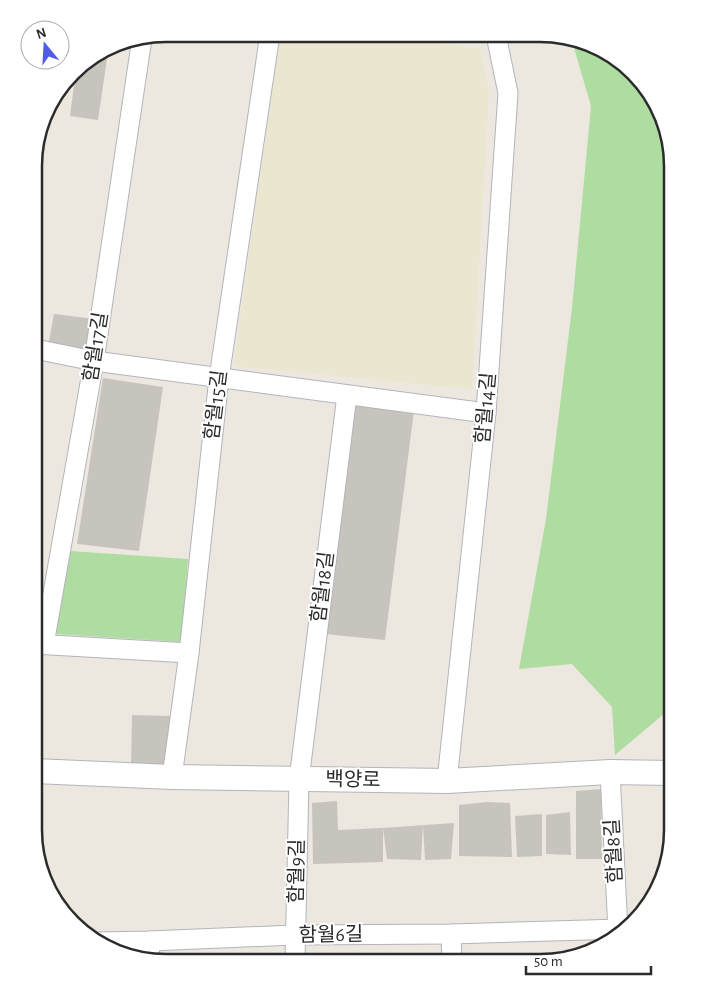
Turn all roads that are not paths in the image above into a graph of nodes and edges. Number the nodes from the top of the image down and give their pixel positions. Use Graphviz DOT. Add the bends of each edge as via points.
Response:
graph roads {
  1 [pos="269,43"];
  2 [pos="498,43"];
  3 [pos="141,45"];
  4 [pos="43,351"];
  5 [pos="94,361"];
  6 [pos="219,378"];
  7 [pos="347,395"];
  8 [pos="486,414"];
  9 [pos="43,623"];
  10 [pos="43,644"];
  11 [pos="189,652"];
  12 [pos="43,771"];
  13 [pos="610,772"];
  14 [pos="663,773"];
  15 [pos="172,777"];
  16 [pos="299,780"];
  17 [pos="447,781"];
  18 [pos="619,925"];
  19 [pos="613,929"];
  20 [pos="451,934"];
  21 [pos="295,935"];
  22 [pos="150,941"];
  23 [pos="114,942"];
  24 [pos="150,952"];
  25 [pos="295,954"];
  26 [pos="452,954"];
  1 -- 6 [label="street, 함월15길"];
  2 -- 8 [label="street, 함월14길" via="508,92"];
  3 -- 5 [label="street, 함월17길"];
  4 -- 5 [label="street"];
  5 -- 6 [label="street"];
  5 -- 9 [label="street, 함월17길"];
  6 -- 7 [label="street"];
  6 -- 11 [label="street, 함월15길"];
  7 -- 8 [label="street"];
  7 -- 16 [label="street, 함월18길"];
  8 -- 17 [label="street, 함월14길"];
  10 -- 11 [label="street"];
  11 -- 15 [label="street, 함월15길"];
  12 -- 15 [label="street, 백양로"];
  13 -- 14 [label="street, 백양로"];
  13 -- 17 [label="street, 백양로"];
  13 -- 18 [label="street, 함월8길"];
  15 -- 16 [label="street, 백양로"];
  16 -- 17 [label="street, 백양로"];
  16 -- 21 [label="street, 함월9길"];
  19 -- 20 [label="street, 함월6길"];
  20 -- 21 [label="street, 함월6길"];
  20 -- 26 [label="street"];
  21 -- 22 [label="street, 함월6길"];
  21 -- 25 [label="street, 함월9길"];
  22 -- 23 [label="street, 함월6길"];
  22 -- 24 [label="street"];
}
